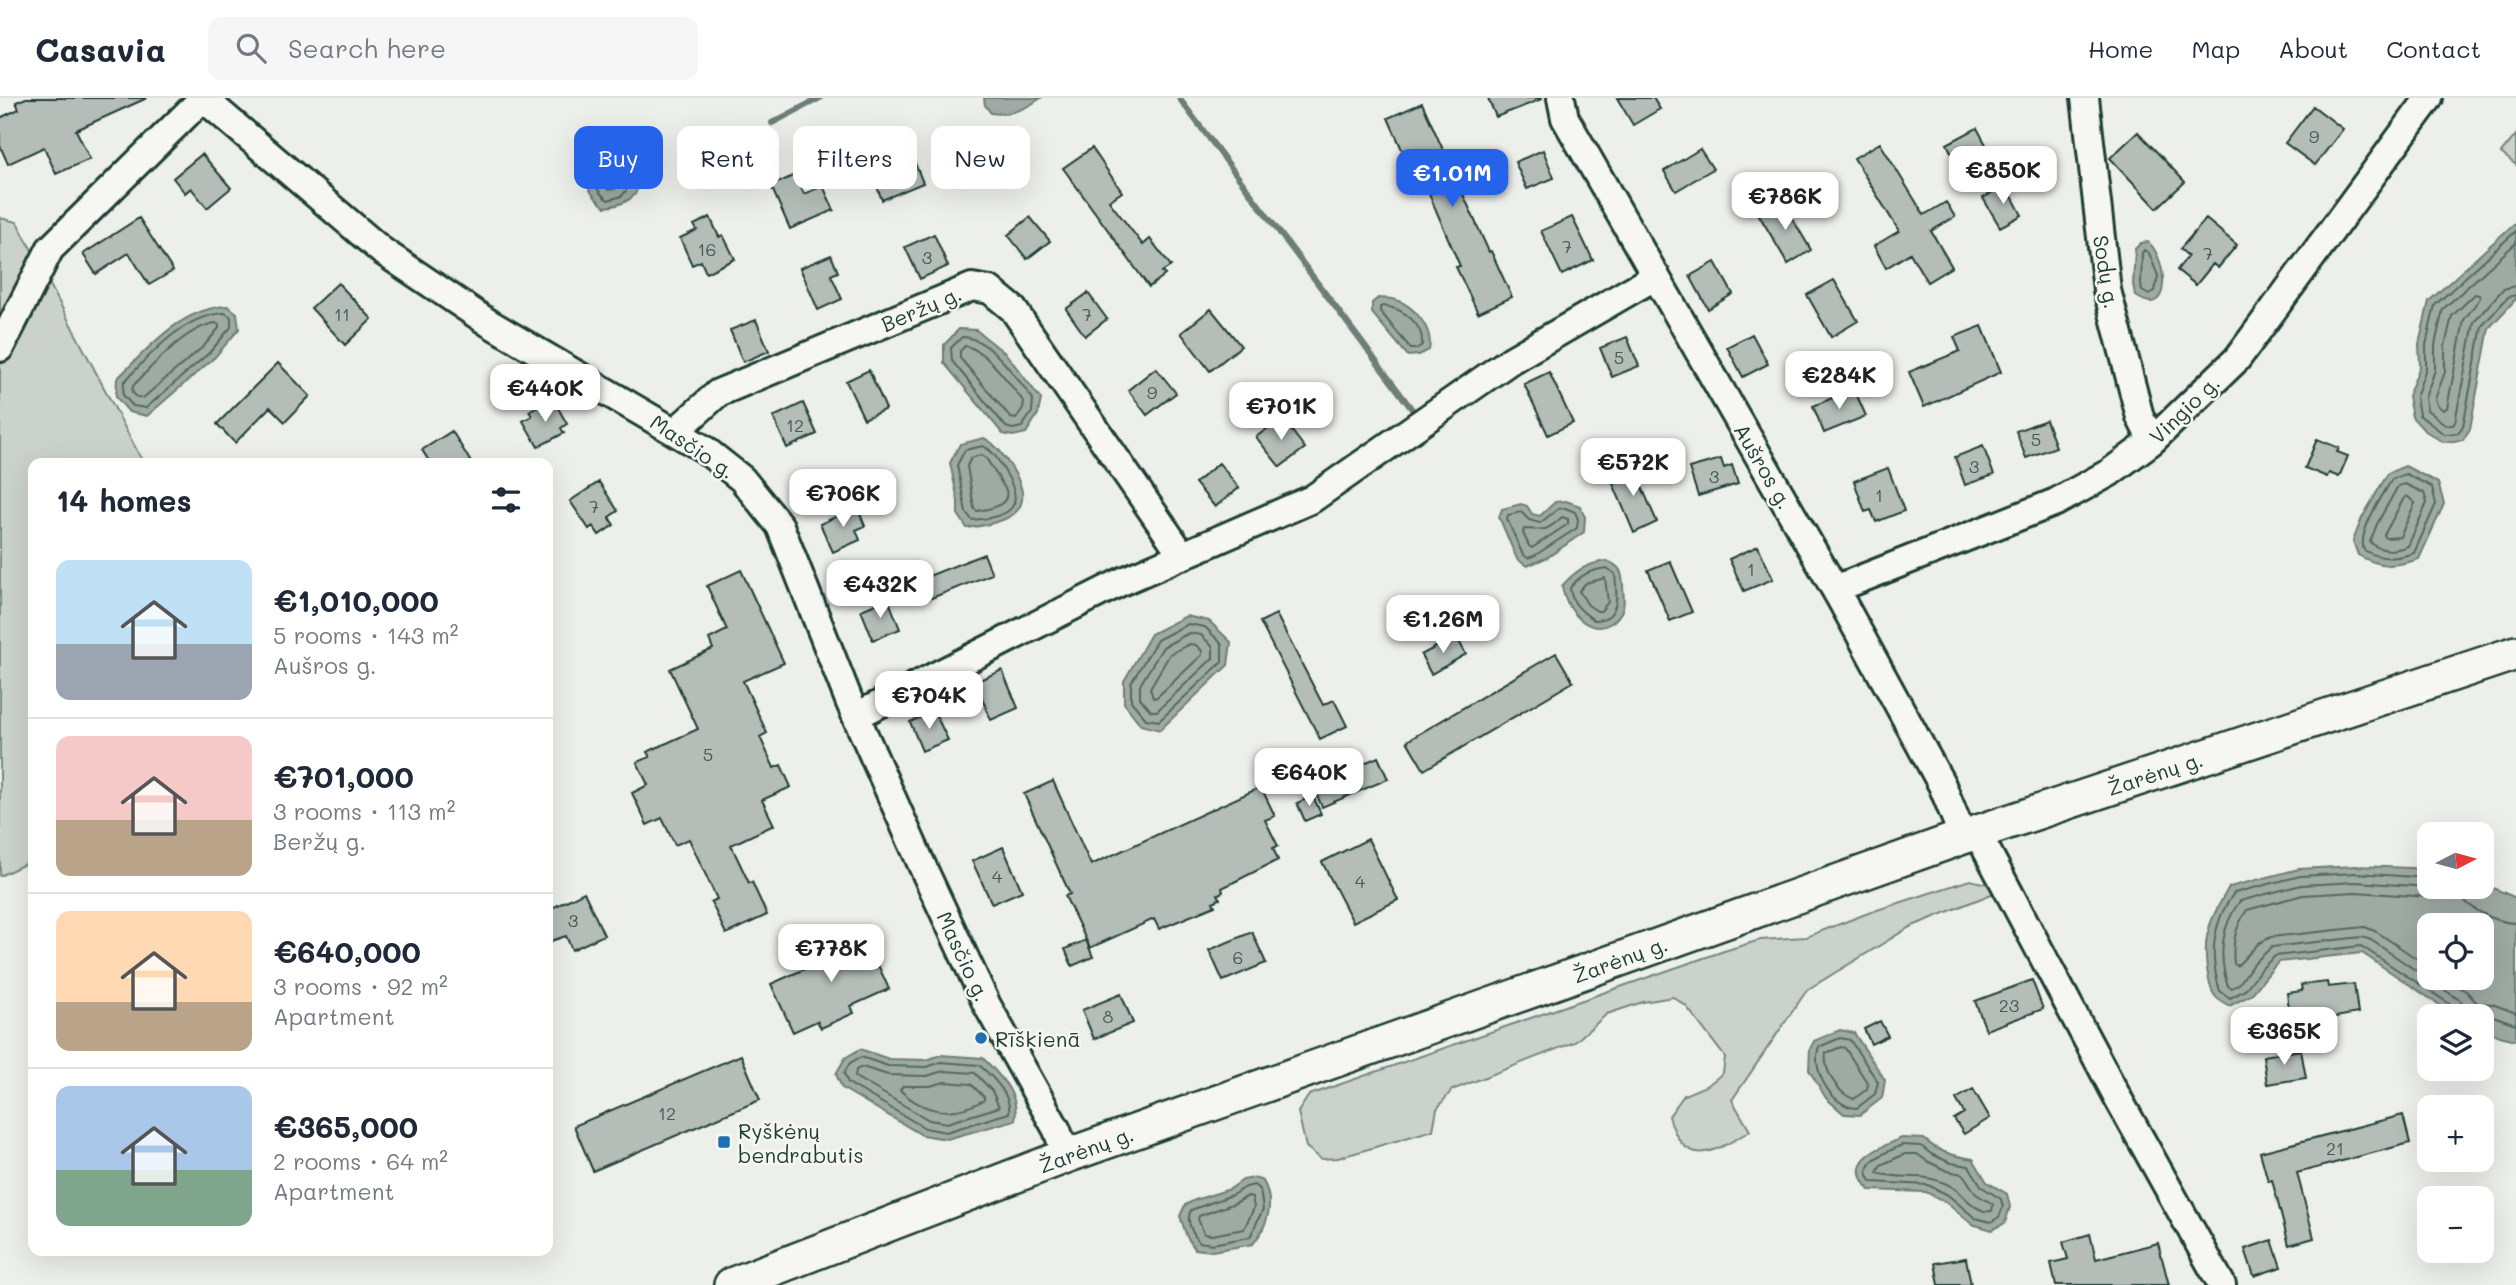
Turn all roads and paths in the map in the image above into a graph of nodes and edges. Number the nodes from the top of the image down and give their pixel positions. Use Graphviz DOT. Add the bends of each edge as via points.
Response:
graph roads {
  1 [pos="203,98"];
  2 [pos="1561,98"];
  3 [pos="2085,98"];
  4 [pos="2429,98"];
  5 [pos="1656,276"];
  6 [pos="0,348"];
  7 [pos="675,432"];
  8 [pos="2152,441"];
  9 [pos="1183,556"];
  10 [pos="1835,589"];
  11 [pos="2516,653"];
  12 [pos="856,716"];
  13 [pos="1970,834"];
  14 [pos="1066,1156"];
  15 [pos="731,1285"];
  16 [pos="2222,1285"];
  1 -- 6 [label="street" via="50,249"];
  1 -- 7 [label="street, Masčio g." via="382,251 489,323"];
  2 -- 5 [label="street, Aušros g." via="1565,118"];
  3 -- 8 [label="street, Sodų g." via="2107,290 2140,416"];
  4 -- 8 [label="street, Vingio g." via="2236,359"];
  5 -- 9 [label="street" via="1511,360 1312,499"];
  5 -- 10 [label="street, Aušros g."];
  7 -- 9 [label="street, Beržų g." via="718,393 972,287 990,290 1013,309"];
  7 -- 12 [label="street, Masčio g." via="742,479 780,526"];
  8 -- 10 [label="street, Vingio g." via="2109,473 2056,502"];
  9 -- 12 [label="street" via="1121,582"];
  10 -- 13 [label="street, Aušros g."];
  11 -- 13 [label="main road, Žarėnų g."];
  12 -- 14 [label="street, Masčio g." via="976,981 1057,1130"];
  13 -- 14 [label="main road, Žarėnų g."];
  13 -- 16 [label="street, Aušros g."];
  14 -- 15 [label="main road, Žarėnų g."];
}
